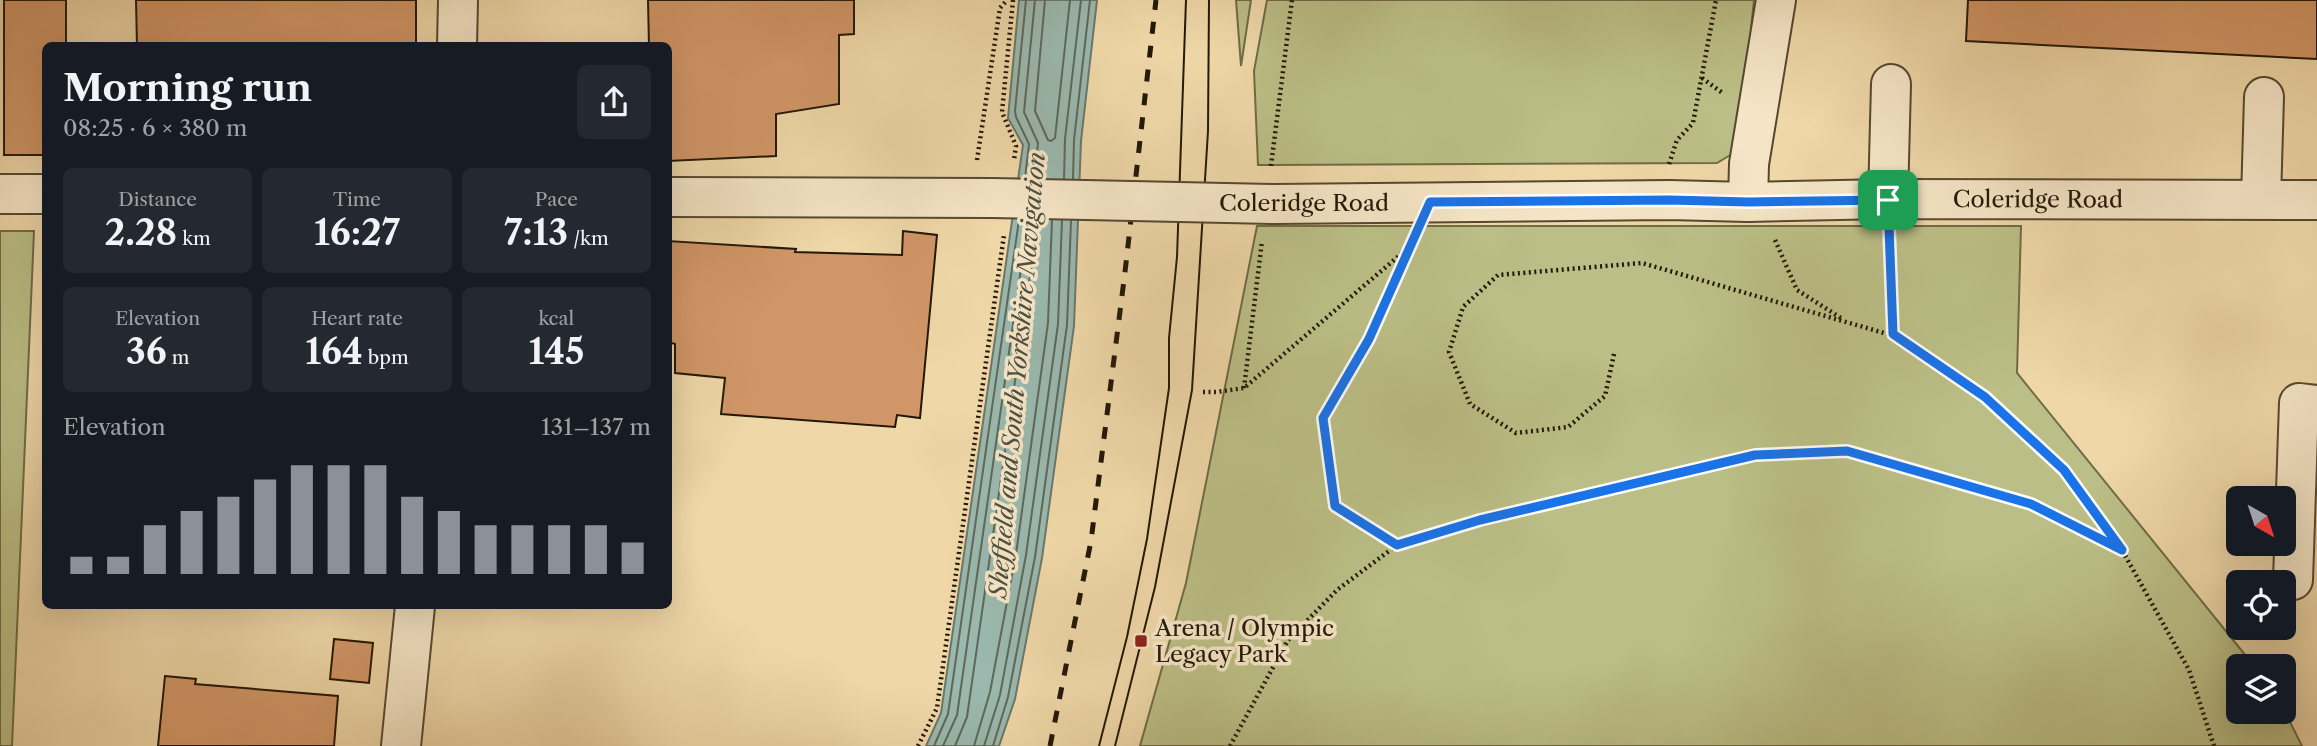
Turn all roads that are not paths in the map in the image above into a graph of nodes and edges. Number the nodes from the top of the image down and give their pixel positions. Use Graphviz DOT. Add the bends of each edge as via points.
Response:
graph roads {
  1 [pos="458,0"];
  2 [pos="1776,0"];
  3 [pos="457,42"];
  4 [pos="1891,84"];
  5 [pos="2264,97"];
  6 [pos="0,194"];
  7 [pos="42,194"];
  8 [pos="672,197"];
  9 [pos="2261,199"];
  10 [pos="1888,200"];
  11 [pos="2317,200"];
  12 [pos="1748,202"];
  13 [pos="2317,405"];
  14 [pos="2292,570"];
  15 [pos="415,609"];
  16 [pos="401,746"];
  1 -- 3 [label="street"];
  2 -- 12 [label="street" via="1749,164"];
  4 -- 10 [label="street"];
  5 -- 9 [label="street"];
  6 -- 7 [label="street"];
  8 -- 12 [label="street, Coleridge Road, bridge" via="1275,204"];
  9 -- 10 [label="street, Coleridge Road"];
  9 -- 11 [label="street, Coleridge Road"];
  10 -- 12 [label="street, Coleridge Road"];
  13 -- 14 [label="street" via="2299,403"];
  15 -- 16 [label="street"];
}
